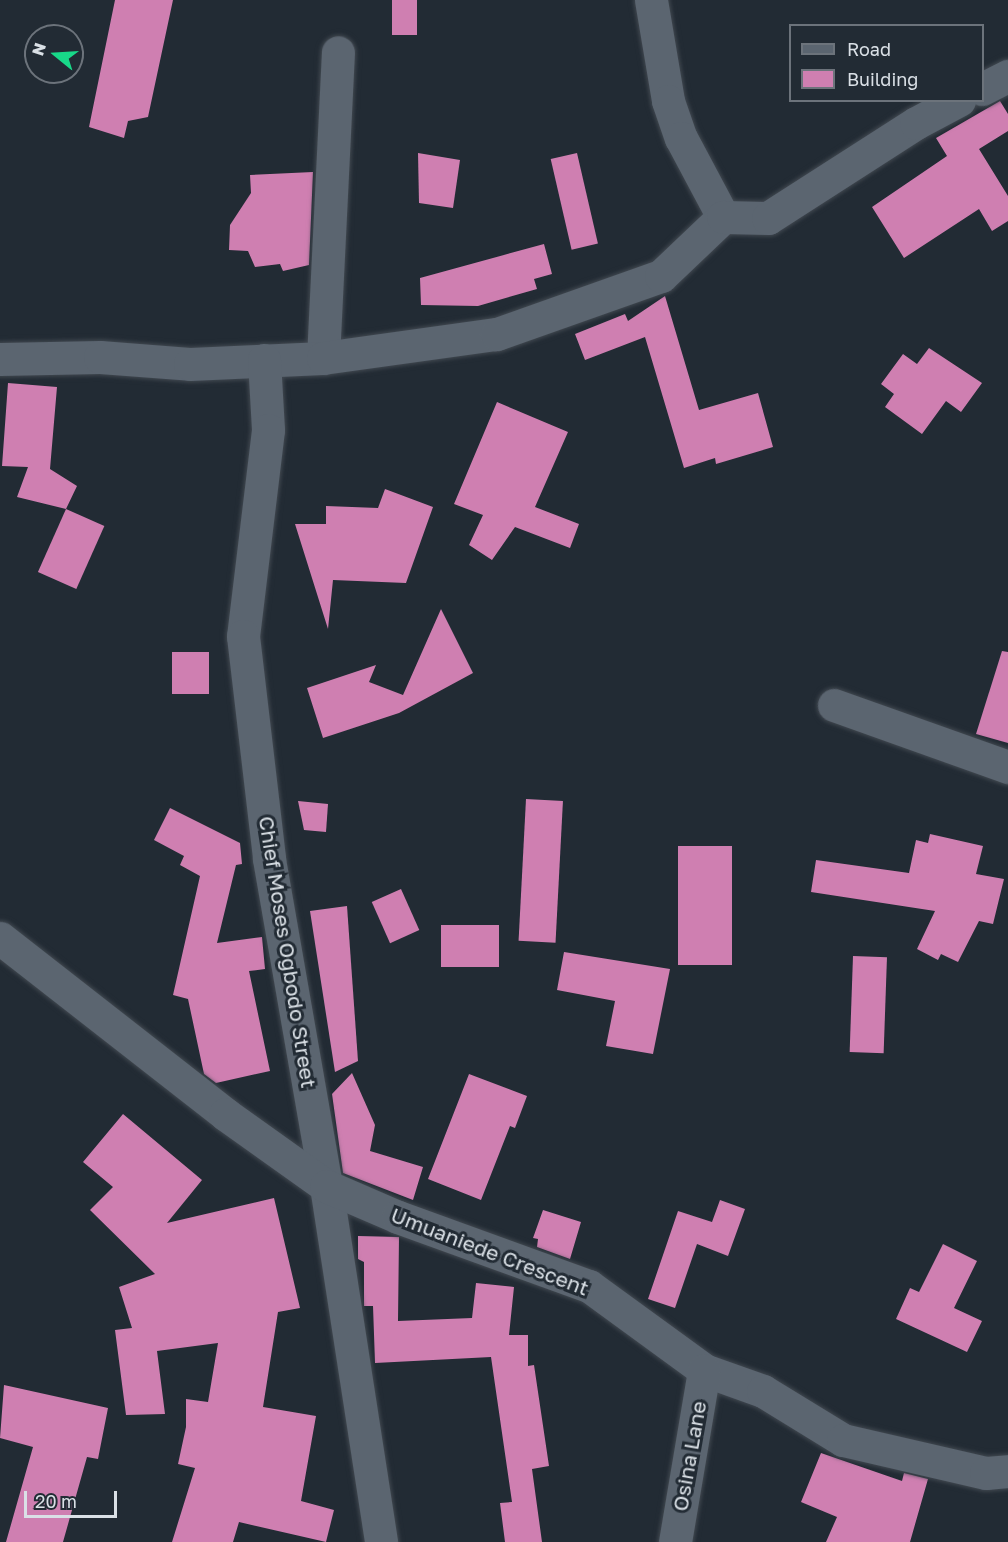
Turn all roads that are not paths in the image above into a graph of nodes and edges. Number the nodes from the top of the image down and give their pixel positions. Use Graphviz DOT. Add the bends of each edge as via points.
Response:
graph roads {
  1 [pos="651,0"];
  2 [pos="338,52"];
  3 [pos="1008,76"];
  4 [pos="984,88"];
  5 [pos="955,102"];
  6 [pos="723,217"];
  7 [pos="323,358"];
  8 [pos="0,359"];
  9 [pos="264,360"];
  10 [pos="834,705"];
  11 [pos="1008,767"];
  12 [pos="0,938"];
  13 [pos="327,1186"];
  14 [pos="704,1370"];
  15 [pos="1008,1471"];
  16 [pos="381,1542"];
  17 [pos="675,1542"];
  1 -- 6 [label="street" via="668,101 681,138"];
  2 -- 7 [label="street"];
  3 -- 4 [label="street"];
  5 -- 6 [label="street" via="768,218"];
  6 -- 7 [label="street" via="661,276 593,302 497,334"];
  7 -- 9 [label="street"];
  8 -- 9 [label="street" via="100,357 190,364"];
  9 -- 13 [label="street, Chief Moses Ogbodo Street" via="268,430 243,636 269,859"];
  10 -- 11 [label="street"];
  12 -- 13 [label="street, Umuaniede Crescent" via="225,1114"];
  13 -- 14 [label="street, Umuaniede Crescent" via="589,1286"];
  13 -- 16 [label="street, Chief Moses Ogbodo Street"];
  14 -- 15 [label="street, Umuaniede Crescent" via="763,1391 843,1440 986,1473"];
  14 -- 17 [label="street, Osina Lane"];
}
